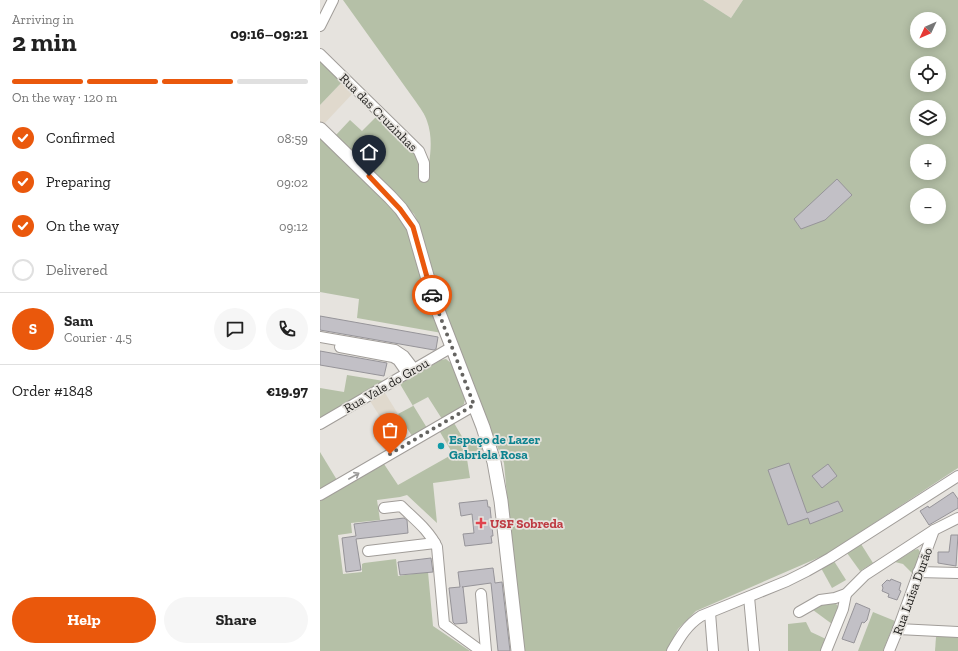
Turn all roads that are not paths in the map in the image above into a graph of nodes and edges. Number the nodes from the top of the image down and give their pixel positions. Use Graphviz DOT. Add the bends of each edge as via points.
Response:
graph roads {
  1 [pos="333,0"];
  2 [pos="320,26"];
  3 [pos="320,54"];
  4 [pos="320,129"];
  5 [pos="424,177"];
  6 [pos="320,337"];
  7 [pos="320,344"];
  8 [pos="452,347"];
  9 [pos="410,371"];
  10 [pos="474,405"];
  11 [pos="320,424"];
  12 [pos="958,476"];
  13 [pos="320,495"];
  14 [pos="384,508"];
  15 [pos="958,518"];
  16 [pos="934,530"];
  17 [pos="435,543"];
  18 [pos="368,551"];
  19 [pos="918,572"];
  20 [pos="958,573"];
  21 [pos="481,594"];
  22 [pos="846,594"];
  23 [pos="749,597"];
  24 [pos="799,612"];
  25 [pos="710,613"];
  26 [pos="898,629"];
  27 [pos="958,632"];
  28 [pos="481,651"];
  29 [pos="486,651"];
  30 [pos="518,651"];
  31 [pos="672,651"];
  32 [pos="713,651"];
  33 [pos="754,651"];
  34 [pos="826,651"];
  35 [pos="889,651"];
  1 -- 2 [label="street"];
  3 -- 5 [label="street, Rua das Cruzinhas" via="419,151 424,163"];
  4 -- 8 [label="main road" via="407,217 414,232 429,287"];
  6 -- 9 [label="street" via="395,350 404,356"];
  7 -- 9 [label="street" via="394,357"];
  8 -- 9 [label="street, Rua Vale do Grou"];
  8 -- 10 [label="main road"];
  9 -- 11 [label="street, Rua Vale do Grou"];
  13 -- 10 [label="street, one-way"];
  10 -- 30 [label="main road" via="498,477"];
  12 -- 23 [label="street" via="830,558 787,581"];
  14 -- 17 [label="street" via="401,506 425,528"];
  15 -- 16 [label="street"];
  16 -- 19 [label="street, Rua Luísa Durão"];
  16 -- 22 [label="street" via="865,575"];
  17 -- 18 [label="street"];
  17 -- 28 [label="street" via="444,624"];
  19 -- 20 [label="street"];
  19 -- 26 [label="street, Rua Luísa Durão"];
  21 -- 29 [label="street"];
  22 -- 24 [label="street" via="819,601"];
  22 -- 34 [label="street" via="843,609"];
  23 -- 25 [label="street"];
  23 -- 33 [label="street"];
  25 -- 31 [label="street" via="688,625"];
  25 -- 32 [label="street"];
  26 -- 27 [label="street"];
  26 -- 35 [label="street, Rua Luísa Durão"];
}
